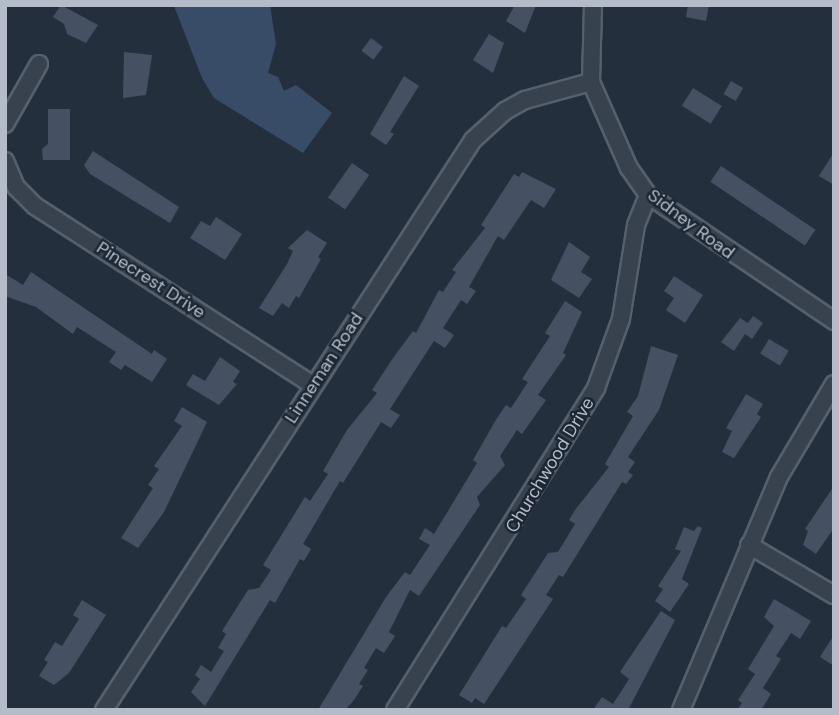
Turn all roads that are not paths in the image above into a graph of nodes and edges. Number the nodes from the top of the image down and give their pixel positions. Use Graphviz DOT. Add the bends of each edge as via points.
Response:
graph roads {
  1 [pos="593,5"];
  2 [pos="39,64"];
  3 [pos="591,82"];
  4 [pos="5,124"];
  5 [pos="5,161"];
  6 [pos="648,195"];
  7 [pos="834,321"];
  8 [pos="834,384"];
  9 [pos="313,385"];
  10 [pos="749,545"];
  11 [pos="834,595"];
  12 [pos="104,710"];
  13 [pos="395,710"];
  14 [pos="681,710"];
  1 -- 3 [label="street, Sidney Road"];
  2 -- 4 [label="street"];
  3 -- 6 [label="street, Sidney Road" via="629,168"];
  3 -- 9 [label="street, Linneman Road" via="525,100 488,124 473,140"];
  5 -- 9 [label="street, Pinecrest Drive" via="16,187 35,206"];
  6 -- 7 [label="street, Sidney Road"];
  6 -- 13 [label="street, Churchwood Drive" via="636,225 621,319 596,388"];
  8 -- 10 [label="street" via="791,454"];
  9 -- 12 [label="street, Linneman Road"];
  10 -- 11 [label="street"];
  10 -- 14 [label="street"];
}
